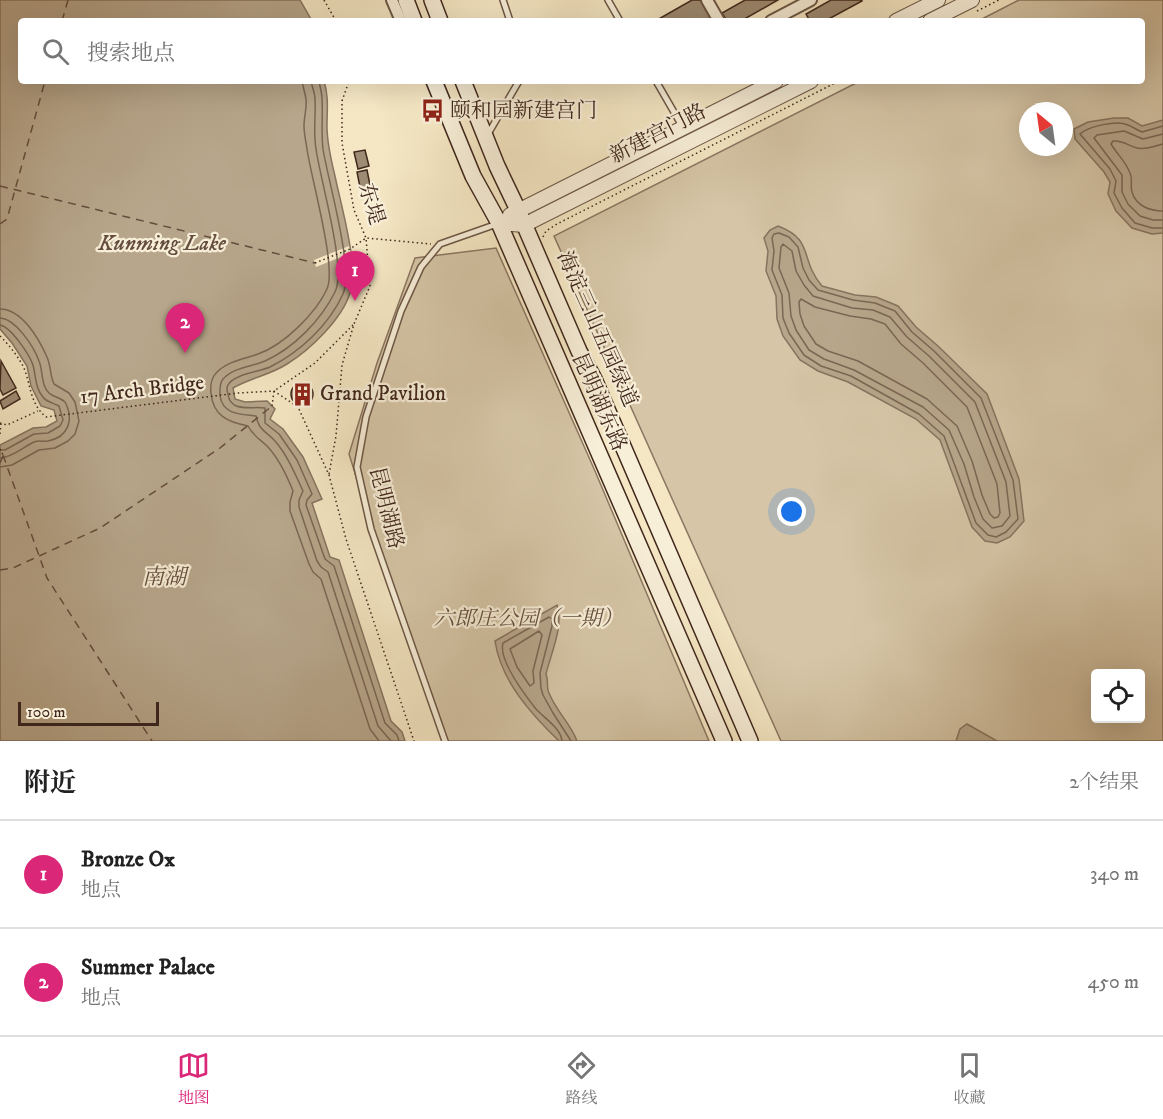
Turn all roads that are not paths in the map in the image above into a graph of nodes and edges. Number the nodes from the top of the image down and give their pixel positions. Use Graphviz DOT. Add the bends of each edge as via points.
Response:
graph roads {
  1 [pos="393,0"];
  2 [pos="406,0"];
  3 [pos="432,0"];
  4 [pos="503,0"];
  5 [pos="608,0"];
  6 [pos="707,0"];
  7 [pos="811,0"];
  8 [pos="938,0"];
  9 [pos="972,0"];
  10 [pos="399,18"];
  11 [pos="413,18"];
  12 [pos="439,18"];
  13 [pos="509,18"];
  14 [pos="618,18"];
  15 [pos="717,18"];
  16 [pos="777,18"];
  17 [pos="902,18"];
  18 [pos="936,18"];
  19 [pos="436,84"];
  20 [pos="464,84"];
  21 [pos="517,84"];
  22 [pos="658,84"];
  23 [pos="770,84"];
  24 [pos="805,84"];
  25 [pos="683,128"];
  26 [pos="486,138"];
  27 [pos="518,210"];
  28 [pos="499,223"];
  29 [pos="524,225"];
  30 [pos="445,741"];
  31 [pos="724,741"];
  32 [pos="750,741"];
  1 -- 10 [label="street"];
  2 -- 11 [label="main road"];
  3 -- 12 [label="main road"];
  4 -- 13 [label="lane"];
  5 -- 14 [label="lane"];
  6 -- 15 [label="street"];
  7 -- 16 [label="street"];
  8 -- 17 [label="street"];
  9 -- 18 [label="street"];
  19 -- 28 [label="main road, 昆明湖东路" via="473,176"];
  20 -- 26 [label="main road, 昆明湖东路"];
  21 -- 26 [label="lane"];
  22 -- 25 [label="lane"];
  23 -- 25 [label="street, 新建宫门路"];
  24 -- 29 [label="street, 新建宫门路"];
  25 -- 27 [label="street, 新建宫门路"];
  26 -- 27 [label="main road, 昆明湖东路"];
  27 -- 28 [label="street, 新建宫门路"];
  27 -- 29 [label="main road, 昆明湖东路"];
  28 -- 29 [label="street"];
  28 -- 30 [label="lane, 昆明湖路" via="440,244 421,267 401,311 366,417 357,467 371,529"];
  28 -- 31 [label="main road, 昆明湖东路"];
  29 -- 32 [label="main road, 昆明湖东路"];
}
